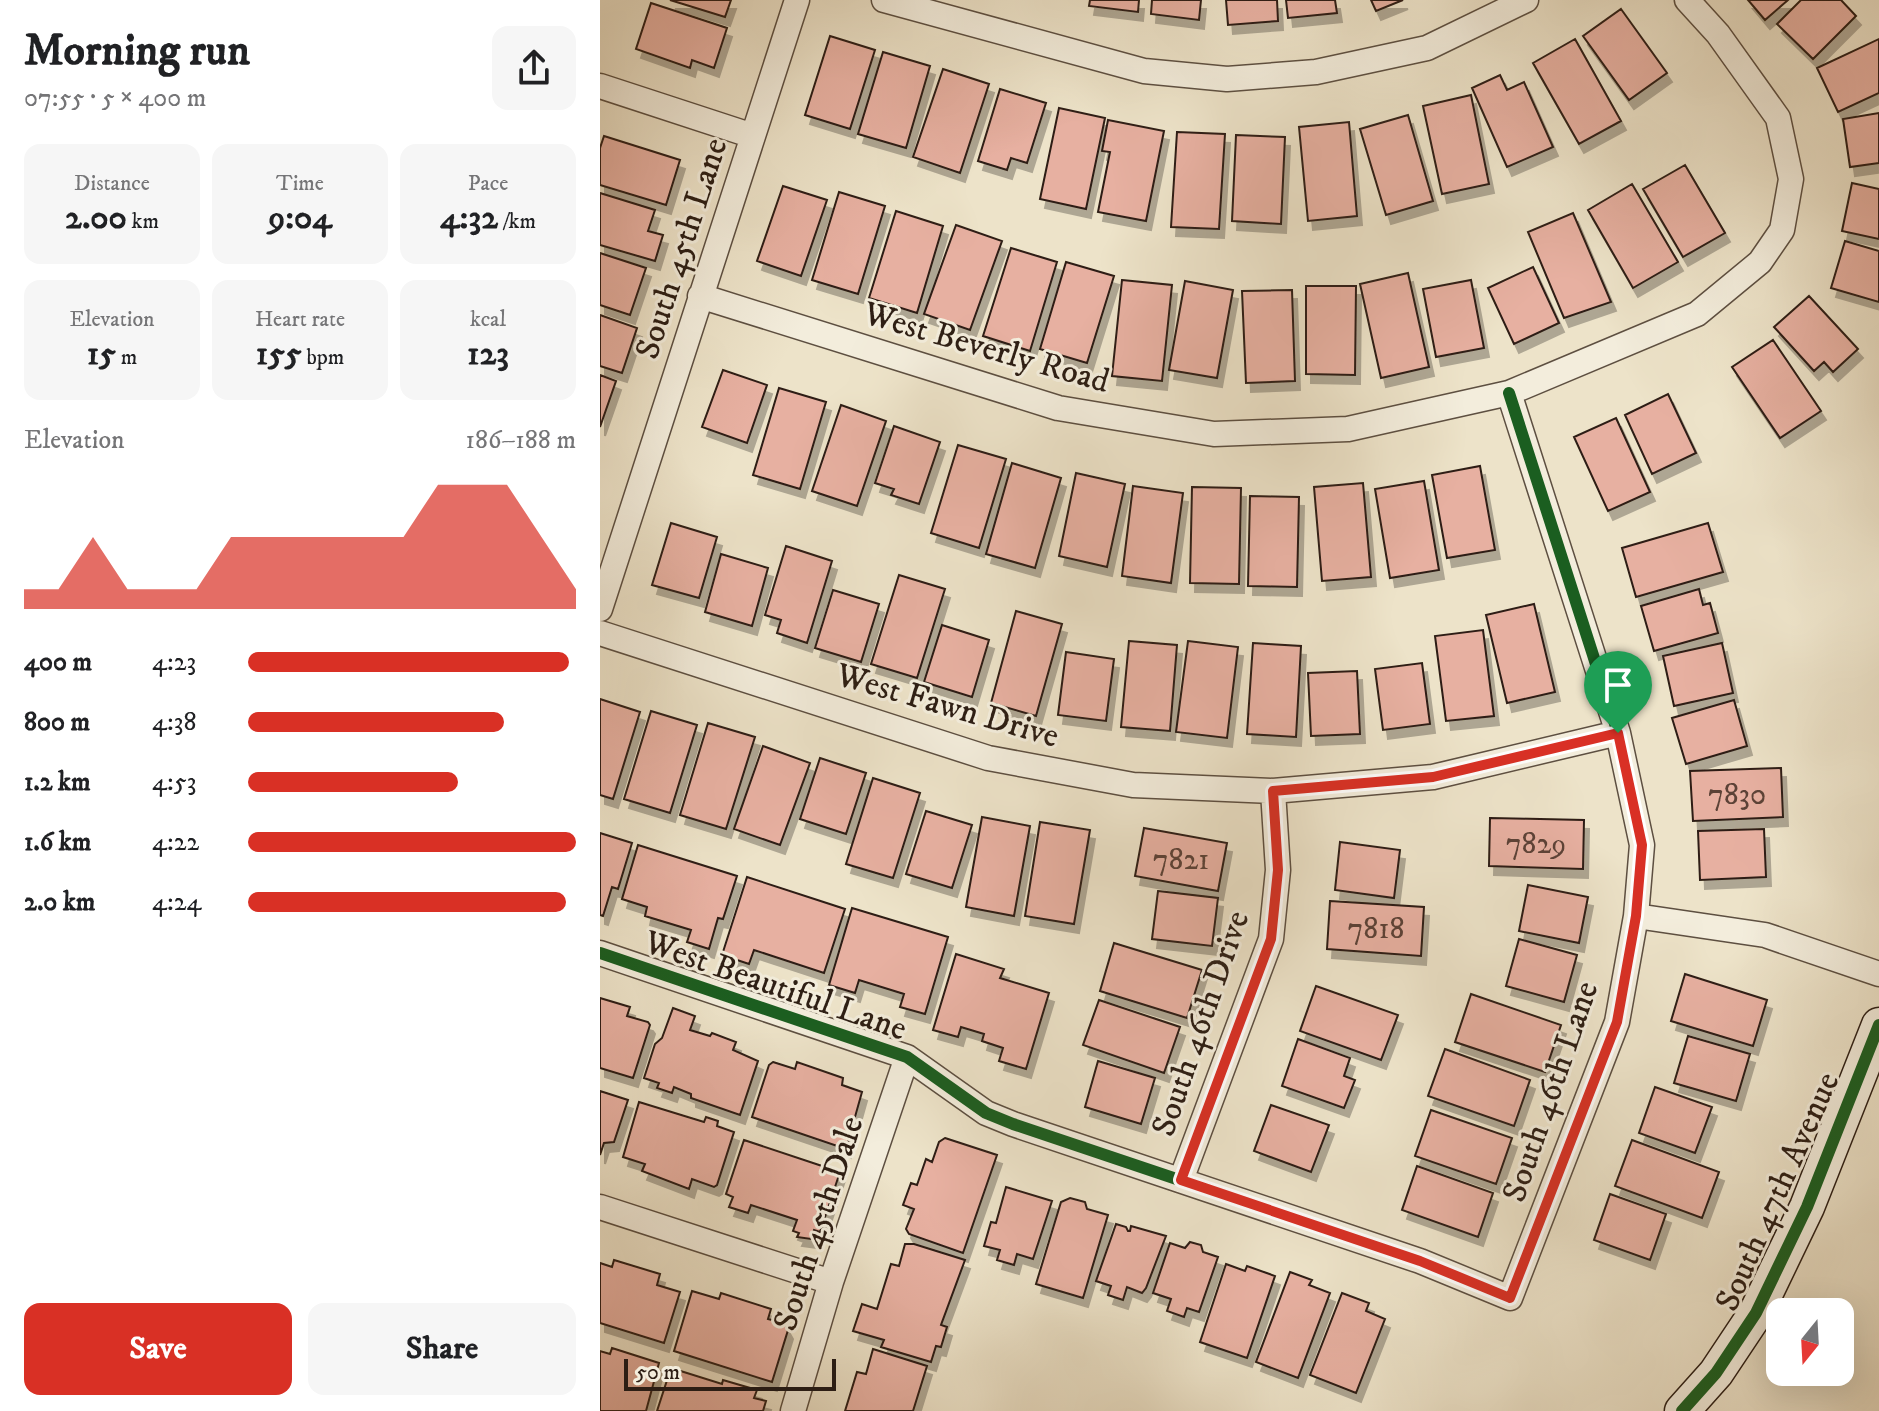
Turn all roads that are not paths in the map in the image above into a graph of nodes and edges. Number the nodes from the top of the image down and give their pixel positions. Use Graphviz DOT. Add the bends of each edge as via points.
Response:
graph roads {
  1 [pos="797,0"];
  2 [pos="884,0"];
  3 [pos="1526,0"];
  4 [pos="1687,0"];
  5 [pos="600,86"];
  6 [pos="753,136"];
  7 [pos="700,296"];
  8 [pos="1509,393"];
  9 [pos="600,609"];
  10 [pos="600,633"];
  11 [pos="1618,733"];
  12 [pos="1273,791"];
  13 [pos="1636,916"];
  14 [pos="600,953"];
  15 [pos="1879,974"];
  16 [pos="1879,1025"];
  17 [pos="907,1057"];
  18 [pos="1181,1180"];
  19 [pos="600,1207"];
  20 [pos="831,1282"];
  21 [pos="1510,1298"];
  22 [pos="793,1411"];
  23 [pos="1682,1411"];
  1 -- 6 [label="street, South 45th Lane"];
  2 -- 3 [label="street" via="1144,71 1227,79 1316,72 1427,48"];
  4 -- 8 [label="street, West Beverly Road" via="1778,118 1791,179 1782,230 1760,262 1697,314"];
  5 -- 6 [label="street"];
  6 -- 7 [label="street, South 45th Lane"];
  7 -- 8 [label="street, West Beverly Road" via="1058,408 1214,434 1348,429"];
  7 -- 9 [label="street, South 45th Lane"];
  8 -- 11 [label="street, South 46th Lane"];
  10 -- 12 [label="street, West Fawn Drive" via="988,758 1133,785"];
  11 -- 12 [label="street, West Fawn Drive" via="1433,777"];
  11 -- 13 [label="street, South 46th Lane" via="1642,845"];
  12 -- 18 [label="street, South 46th Drive" via="1278,870 1271,939"];
  13 -- 15 [label="street" via="1765,935"];
  13 -- 21 [label="street, South 46th Lane" via="1617,1022"];
  14 -- 17 [label="street, West Beautiful Lane"];
  16 -- 23 [label="street, South 47th Avenue" via="1807,1207 1756,1313 1716,1373"];
  17 -- 18 [label="street, West Beautiful Lane" via="986,1113"];
  17 -- 20 [label="street, South 45th Dale"];
  18 -- 21 [label="street, West Beautiful Lane" via="1420,1261"];
  19 -- 20 [label="street"];
  20 -- 22 [label="street, South 45th Dale"];
}
